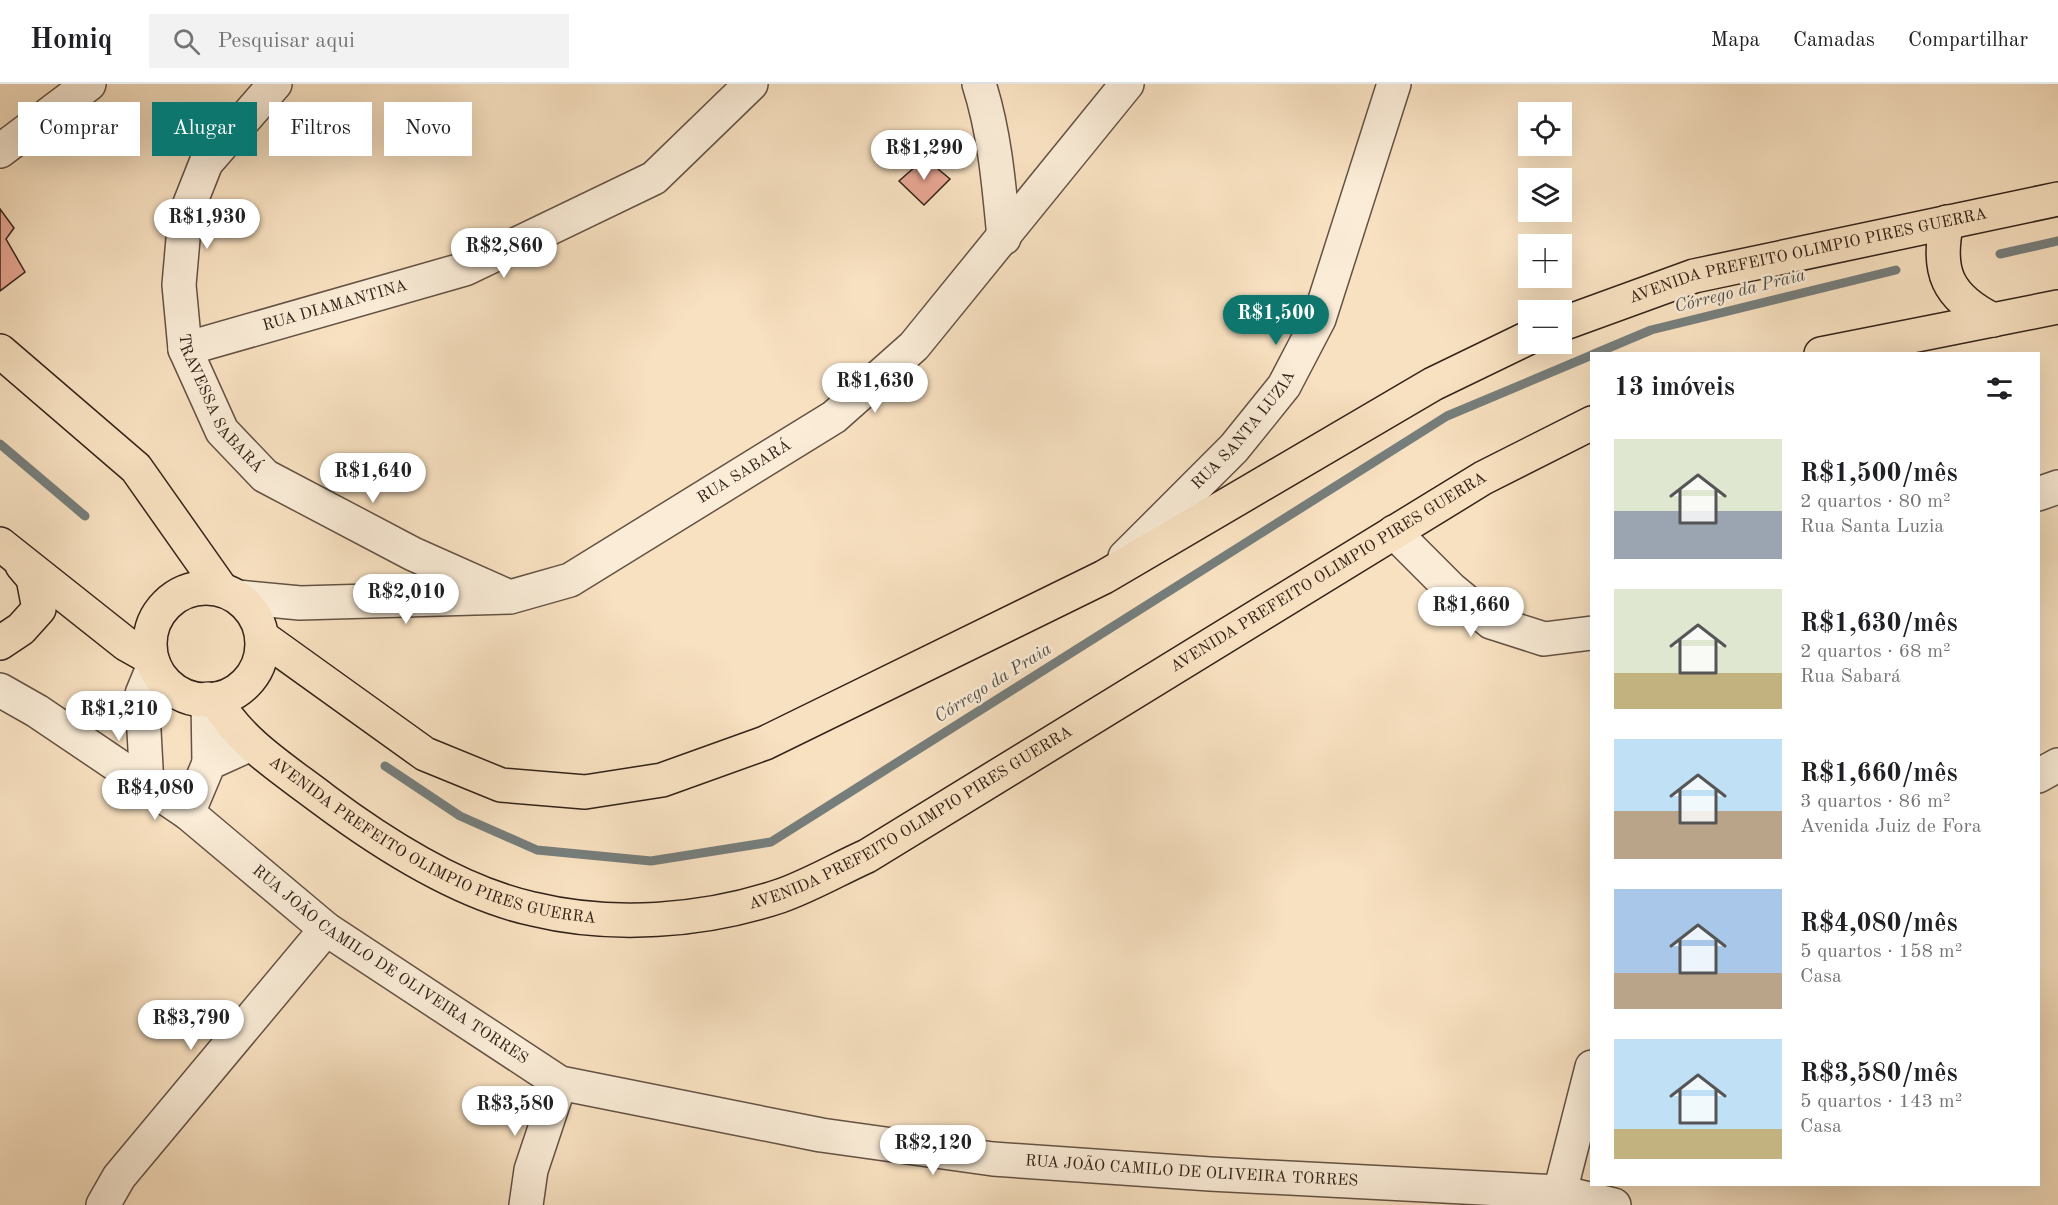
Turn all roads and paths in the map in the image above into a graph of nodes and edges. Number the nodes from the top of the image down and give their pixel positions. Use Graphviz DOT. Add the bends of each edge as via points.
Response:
graph roads {
  1 [pos="89,84"];
  2 [pos="275,84"];
  3 [pos="751,84"];
  4 [pos="978,84"];
  5 [pos="1127,84"];
  6 [pos="1394,84"];
  7 [pos="0,151"];
  8 [pos="2058,199"];
  9 [pos="1947,222"];
  10 [pos="1004,238"];
  11 [pos="2058,307"];
  12 [pos="1572,320"];
  13 [pos="1993,320"];
  14 [pos="1518,343"];
  15 [pos="185,349"];
  16 [pos="0,351"];
  17 [pos="1831,352"];
  18 [pos="1590,424"];
  19 [pos="2058,488"];
  20 [pos="2040,493"];
  21 [pos="1394,532"];
  22 [pos="9,551"];
  23 [pos="1104,577"];
  24 [pos="230,593"];
  25 [pos="510,597"];
  26 [pos="300,603"];
  27 [pos="261,632"];
  28 [pos="1590,633"];
  29 [pos="0,643"];
  30 [pos="153,662"];
  31 [pos="0,690"];
  32 [pos="211,699"];
  33 [pos="251,744"];
  34 [pos="209,763"];
  35 [pos="2058,765"];
  36 [pos="2040,775"];
  37 [pos="147,786"];
  38 [pos="188,813"];
  39 [pos="326,929"];
  40 [pos="1590,1075"];
  41 [pos="560,1083"];
  42 [pos="1560,1192"];
  43 [pos="103,1205"];
  44 [pos="526,1205"];
  45 [pos="1614,1205"];
  1 -- 7 [label="street"];
  2 -- 15 [label="street, TRAVESSA SABARÁ" via="206,163 185,216 179,285"];
  3 -- 15 [label="street, RUA DIAMANTINA" via="654,178 465,269"];
  4 -- 10 [label="street" via="996,162"];
  5 -- 10 [label="street, RUA SABARÁ"];
  6 -- 23 [label="street, RUA SANTA LUZIA" via="1319,319 1284,386 1234,448"];
  8 -- 9 [label="main road, AVENIDA PREFEITO OLIMPIO PIRES GUERRA"];
  9 -- 12 [label="main road, AVENIDA PREFEITO OLIMPIO PIRES GUERRA" via="1694,276"];
  9 -- 13 [label="main road" via="1942,257 1946,277 1955,294 1973,310"];
  10 -- 25 [label="street, RUA SABARÁ" via="914,346 834,417 570,580"];
  11 -- 13 [label="main road"];
  13 -- 17 [label="main road"];
  14 -- 23 [label="main road" via="1433,384"];
  15 -- 25 [label="street, TRAVESSA SABARÁ" via="222,431 265,476 413,554"];
  16 -- 24 [label="main road" via="136,468"];
  18 -- 21 [label="main road, AVENIDA PREFEITO OLIMPIO PIRES GUERRA" via="1483,478"];
  19 -- 20 [label="street"];
  21 -- 28 [label="street" via="1451,589 1491,622 1544,639"];
  21 -- 33 [label="main road, AVENIDA PREFEITO OLIMPIO PIRES GUERRA" via="867,856 780,896 687,918 609,920 532,909 462,885 358,825"];
  22 -- 29 [label="main road" via="33,578 39,609"];
  22 -- 30 [label="main road"];
  23 -- 27 [label="main road" via="765,743 662,780 585,792 501,785 424,754"];
  24 -- 26 [label="street, RUA SABARÁ"];
  24 -- 27 [label="main road" via="252,610"];
  24 -- 30 [label="main road" via="205,587 173,598 153,624 149,641"];
  25 -- 26 [label="street, RUA SABARÁ"];
  26 -- 27 [label="street"];
  27 -- 32 [label="main road" via="262,655 256,671 231,694"];
  30 -- 32 [label="main road" via="164,680 178,692 195,699"];
  30 -- 37 [label="street" via="142,694"];
  31 -- 37 [label="street, RUA JOÃO CAMILO DE OLIVEIRA TORRES"];
  32 -- 33 [label="main road, AVENIDA PREFEITO OLIMPIO PIRES GUERRA"];
  32 -- 34 [label="street"];
  33 -- 34 [label="street"];
  34 -- 38 [label="street"];
  35 -- 36 [label="street"];
  37 -- 38 [label="street, RUA JOÃO CAMILO DE OLIVEIRA TORRES"];
  38 -- 39 [label="street, RUA JOÃO CAMILO DE OLIVEIRA TORRES"];
  39 -- 41 [label="street, RUA JOÃO CAMILO DE OLIVEIRA TORRES"];
  39 -- 43 [label="street" via="119,1177"];
  40 -- 42 [label="street"];
  41 -- 42 [label="street, RUA JOÃO CAMILO DE OLIVEIRA TORRES" via="821,1135 993,1159"];
  41 -- 44 [label="street" via="531,1170"];
  42 -- 45 [label="street, RUA JOÃO CAMILO DE OLIVEIRA TORRES"];
}
